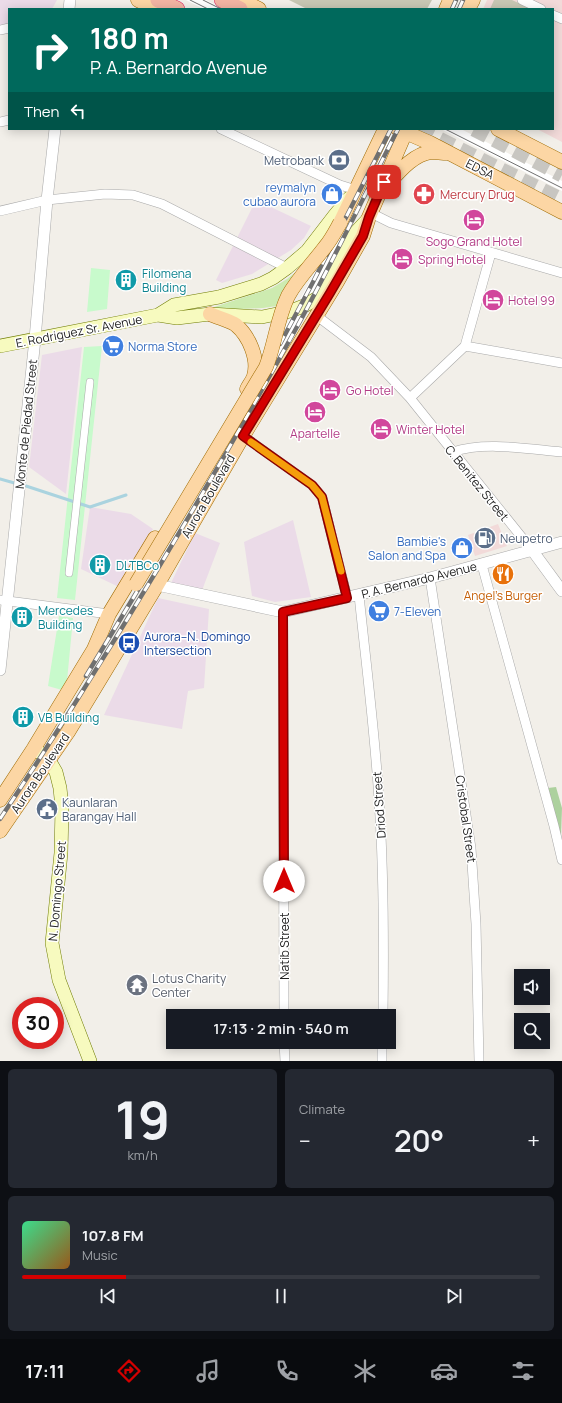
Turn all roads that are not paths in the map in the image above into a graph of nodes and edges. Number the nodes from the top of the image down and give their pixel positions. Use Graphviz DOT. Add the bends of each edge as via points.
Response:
graph roads {
  1 [pos="138,0"];
  2 [pos="158,0"];
  3 [pos="222,0"];
  4 [pos="241,0"];
  5 [pos="522,0"];
  6 [pos="154,8"];
  7 [pos="174,8"];
  8 [pos="238,8"];
  9 [pos="257,8"];
  10 [pos="539,8"];
  11 [pos="55,130"];
  12 [pos="223,130"];
  13 [pos="386,130"];
  14 [pos="403,130"];
  15 [pos="425,130"];
  16 [pos="500,130"];
  17 [pos="430,143"];
  18 [pos="449,153"];
  19 [pos="562,162"];
  20 [pos="355,191"];
  21 [pos="379,193"];
  22 [pos="47,200"];
  23 [pos="0,211"];
  24 [pos="562,212"];
  25 [pos="370,215"];
  26 [pos="491,253"];
  27 [pos="344,262"];
  28 [pos="287,268"];
  29 [pos="562,273"];
  30 [pos="210,314"];
  31 [pos="158,315"];
  32 [pos="317,316"];
  33 [pos="35,339"];
  34 [pos="0,346"];
  35 [pos="465,346"];
  36 [pos="562,363"];
  37 [pos="90,382"];
  38 [pos="410,398"];
  39 [pos="243,436"];
  40 [pos="453,452"];
  41 [pos="562,452"];
  42 [pos="562,542"];
  43 [pos="532,550"];
  44 [pos="482,565"];
  45 [pos="69,573"];
  46 [pos="430,578"];
  47 [pos="157,585"];
  48 [pos="562,591"];
  49 [pos="359,595"];
  50 [pos="347,598"];
  51 [pos="4,600"];
  52 [pos="283,612"];
  53 [pos="109,614"];
  54 [pos="94,649"];
  55 [pos="0,670"];
  56 [pos="34,748"];
  57 [pos="49,760"];
  58 [pos="0,800"];
  59 [pos="0,831"];
  60 [pos="562,860"];
  61 [pos="284,1009"];
  62 [pos="383,1009"];
  63 [pos="284,1049"];
  64 [pos="382,1049"];
  65 [pos="90,1061"];
  66 [pos="285,1061"];
  67 [pos="382,1061"];
  68 [pos="479,1061"];
  1 -- 6 [label="main road"];
  2 -- 7 [label="highway"];
  3 -- 8 [label="highway"];
  4 -- 9 [label="main road"];
  5 -- 10 [label="street"];
  11 -- 22 [label="street, Monte de Piedad Street"];
  12 -- 20 [label="street"];
  13 -- 20 [label="main road, Aurora Boulevard"];
  14 -- 17 [label="main road, EDSA"];
  14 -- 21 [label="main road, Aurora Boulevard"];
  15 -- 17 [label="main road"];
  16 -- 19 [label="main road"];
  17 -- 18 [label="main road, EDSA"];
  18 -- 21 [label="main road" via="431,152 421,155 410,162"];
  18 -- 24 [label="main road, EDSA"];
  20 -- 28 [label="main road, E. Rodriguez Sr. Avenue" via="307,251"];
  20 -- 54 [label="main road, Aurora Boulevard, bridge" via="326,247 292,289 282,310 266,367 116,617"];
  21 -- 25 [label="main road, Aurora Boulevard"];
  22 -- 23 [label="street"];
  22 -- 28 [label="street" via="105,194 133,196 162,204"];
  22 -- 33 [label="street, Monte de Piedad Street"];
  25 -- 26 [label="street"];
  25 -- 27 [label="main road, Aurora Boulevard" via="363,236"];
  26 -- 29 [label="street"];
  26 -- 35 [label="street"];
  27 -- 30 [label="main road, E. Rodriguez Sr. Avenue" via="319,297 291,311 262,317"];
  27 -- 32 [label="main road, Aurora Boulevard"];
  28 -- 31 [label="main road, E. Rodriguez Sr. Avenue" via="261,284 219,297 174,305"];
  30 -- 31 [label="main road, E. Rodriguez Sr. Avenue" via="177,318"];
  30 -- 53 [label="main road" via="235,324 248,340 254,356 254,377"];
  31 -- 33 [label="main road, E. Rodriguez Sr. Avenue"];
  32 -- 38 [label="street, C. Benitez Street" via="371,357"];
  32 -- 39 [label="main road, Aurora Boulevard"];
  33 -- 34 [label="main road, E. Rodriguez Sr. Avenue"];
  33 -- 51 [label="street, Monte de Piedad Street"];
  35 -- 36 [label="street"];
  35 -- 38 [label="street"];
  37 -- 45 [label="street"];
  38 -- 40 [label="street, C. Benitez Street"];
  39 -- 47 [label="main road, Aurora Boulevard"];
  39 -- 50 [label="street" via="312,485 322,497"];
  40 -- 41 [label="street" via="481,446"];
  40 -- 43 [label="street, C. Benitez Street"];
  42 -- 43 [label="street, P. A. Bernardo Avenue"];
  43 -- 44 [label="street, P. A. Bernardo Avenue"];
  43 -- 48 [label="street, C. Benitez Street"];
  44 -- 46 [label="street, P. A. Bernardo Avenue"];
  44 -- 60 [label="street"];
  46 -- 49 [label="street, P. A. Bernardo Avenue"];
  46 -- 68 [label="street, Cristobal Street" via="471,848 476,924"];
  47 -- 52 [label="street, P. A. Bernardo Avenue"];
  47 -- 57 [label="main road, Aurora Boulevard"];
  49 -- 50 [label="street, P. A. Bernardo Avenue"];
  49 -- 62 [label="street, Driod Street" via="379,801"];
  50 -- 52 [label="street, P. A. Bernardo Avenue"];
  51 -- 53 [label="street"];
  51 -- 55 [label="street, Monte de Piedad Street"];
  52 -- 61 [label="street, Natib Street"];
  53 -- 54 [label="main road"];
  54 -- 56 [label="main road, Aurora Boulevard"];
  56 -- 57 [label="main road, N. Domingo Street"];
  56 -- 58 [label="main road, Aurora Boulevard"];
  57 -- 59 [label="main road, Aurora Boulevard"];
  57 -- 65 [label="main road, N. Domingo Street" via="56,772 62,808 61,853 52,942 59,980"];
  63 -- 66 [label="street"];
  64 -- 67 [label="street"];
}
